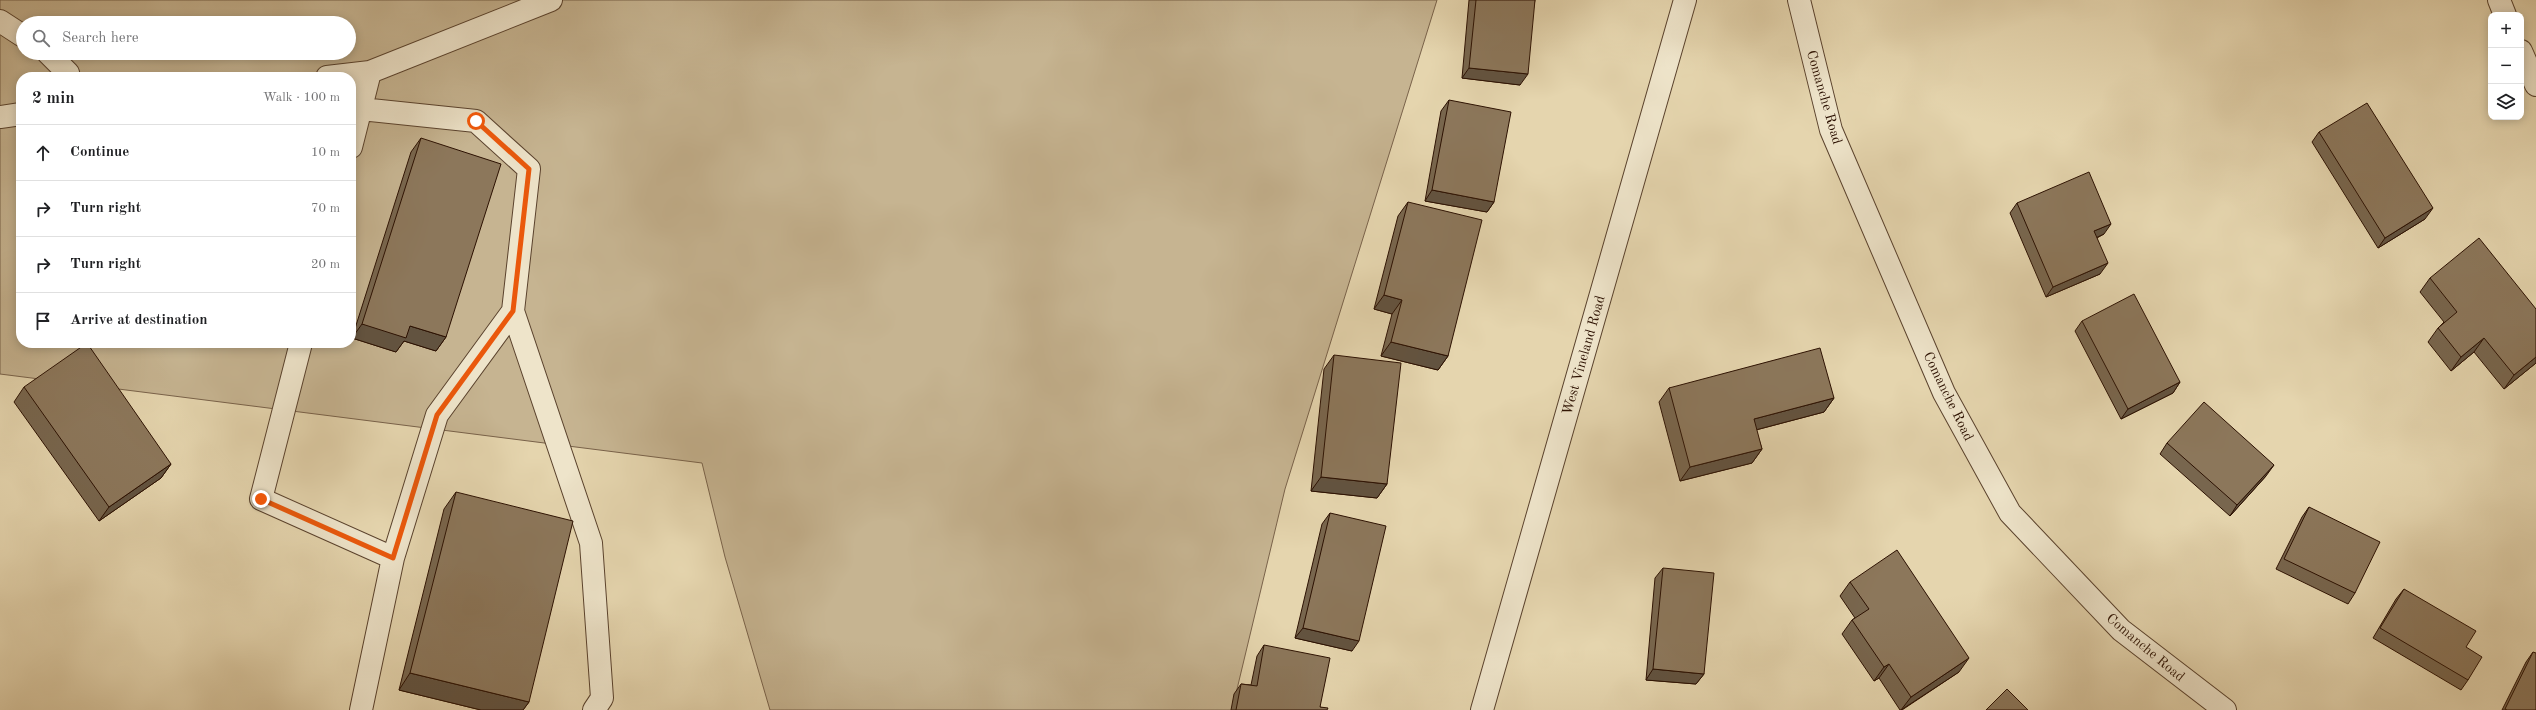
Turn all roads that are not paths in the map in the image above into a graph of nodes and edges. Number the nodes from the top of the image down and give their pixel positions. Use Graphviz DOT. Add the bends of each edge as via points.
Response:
graph roads {
  1 [pos="551,0"];
  2 [pos="1685,0"];
  3 [pos="1799,0"];
  4 [pos="2499,0"];
  5 [pos="2504,12"];
  6 [pos="0,21"];
  7 [pos="16,31"];
  8 [pos="2524,58"];
  9 [pos="55,60"];
  10 [pos="67,72"];
  11 [pos="370,72"];
  12 [pos="356,74"];
  13 [pos="2536,85"];
  14 [pos="361,108"];
  15 [pos="16,115"];
  16 [pos="0,117"];
  17 [pos="356,128"];
  18 [pos="513,311"];
  19 [pos="300,348"];
  20 [pos="393,558"];
  21 [pos="361,710"];
  22 [pos="594,710"];
  23 [pos="1482,710"];
  24 [pos="2225,710"];
  1 -- 11 [label="street"];
  2 -- 23 [label="street, West Vineland Road"];
  3 -- 24 [label="street, Comanche Road" via="1831,130 1944,393 2010,513 2121,630"];
  4 -- 5 [label="street"];
  6 -- 7 [label="street"];
  8 -- 13 [label="street"];
  9 -- 10 [label="street"];
  11 -- 12 [label="street"];
  11 -- 14 [label="street"];
  14 -- 17 [label="street"];
  14 -- 18 [label="street" via="476,121 529,169"];
  15 -- 16 [label="street"];
  18 -- 20 [label="street" via="437,415"];
  18 -- 22 [label="street" via="591,543 602,698"];
  19 -- 20 [label="street" via="261,499"];
  20 -- 21 [label="street"];
}
